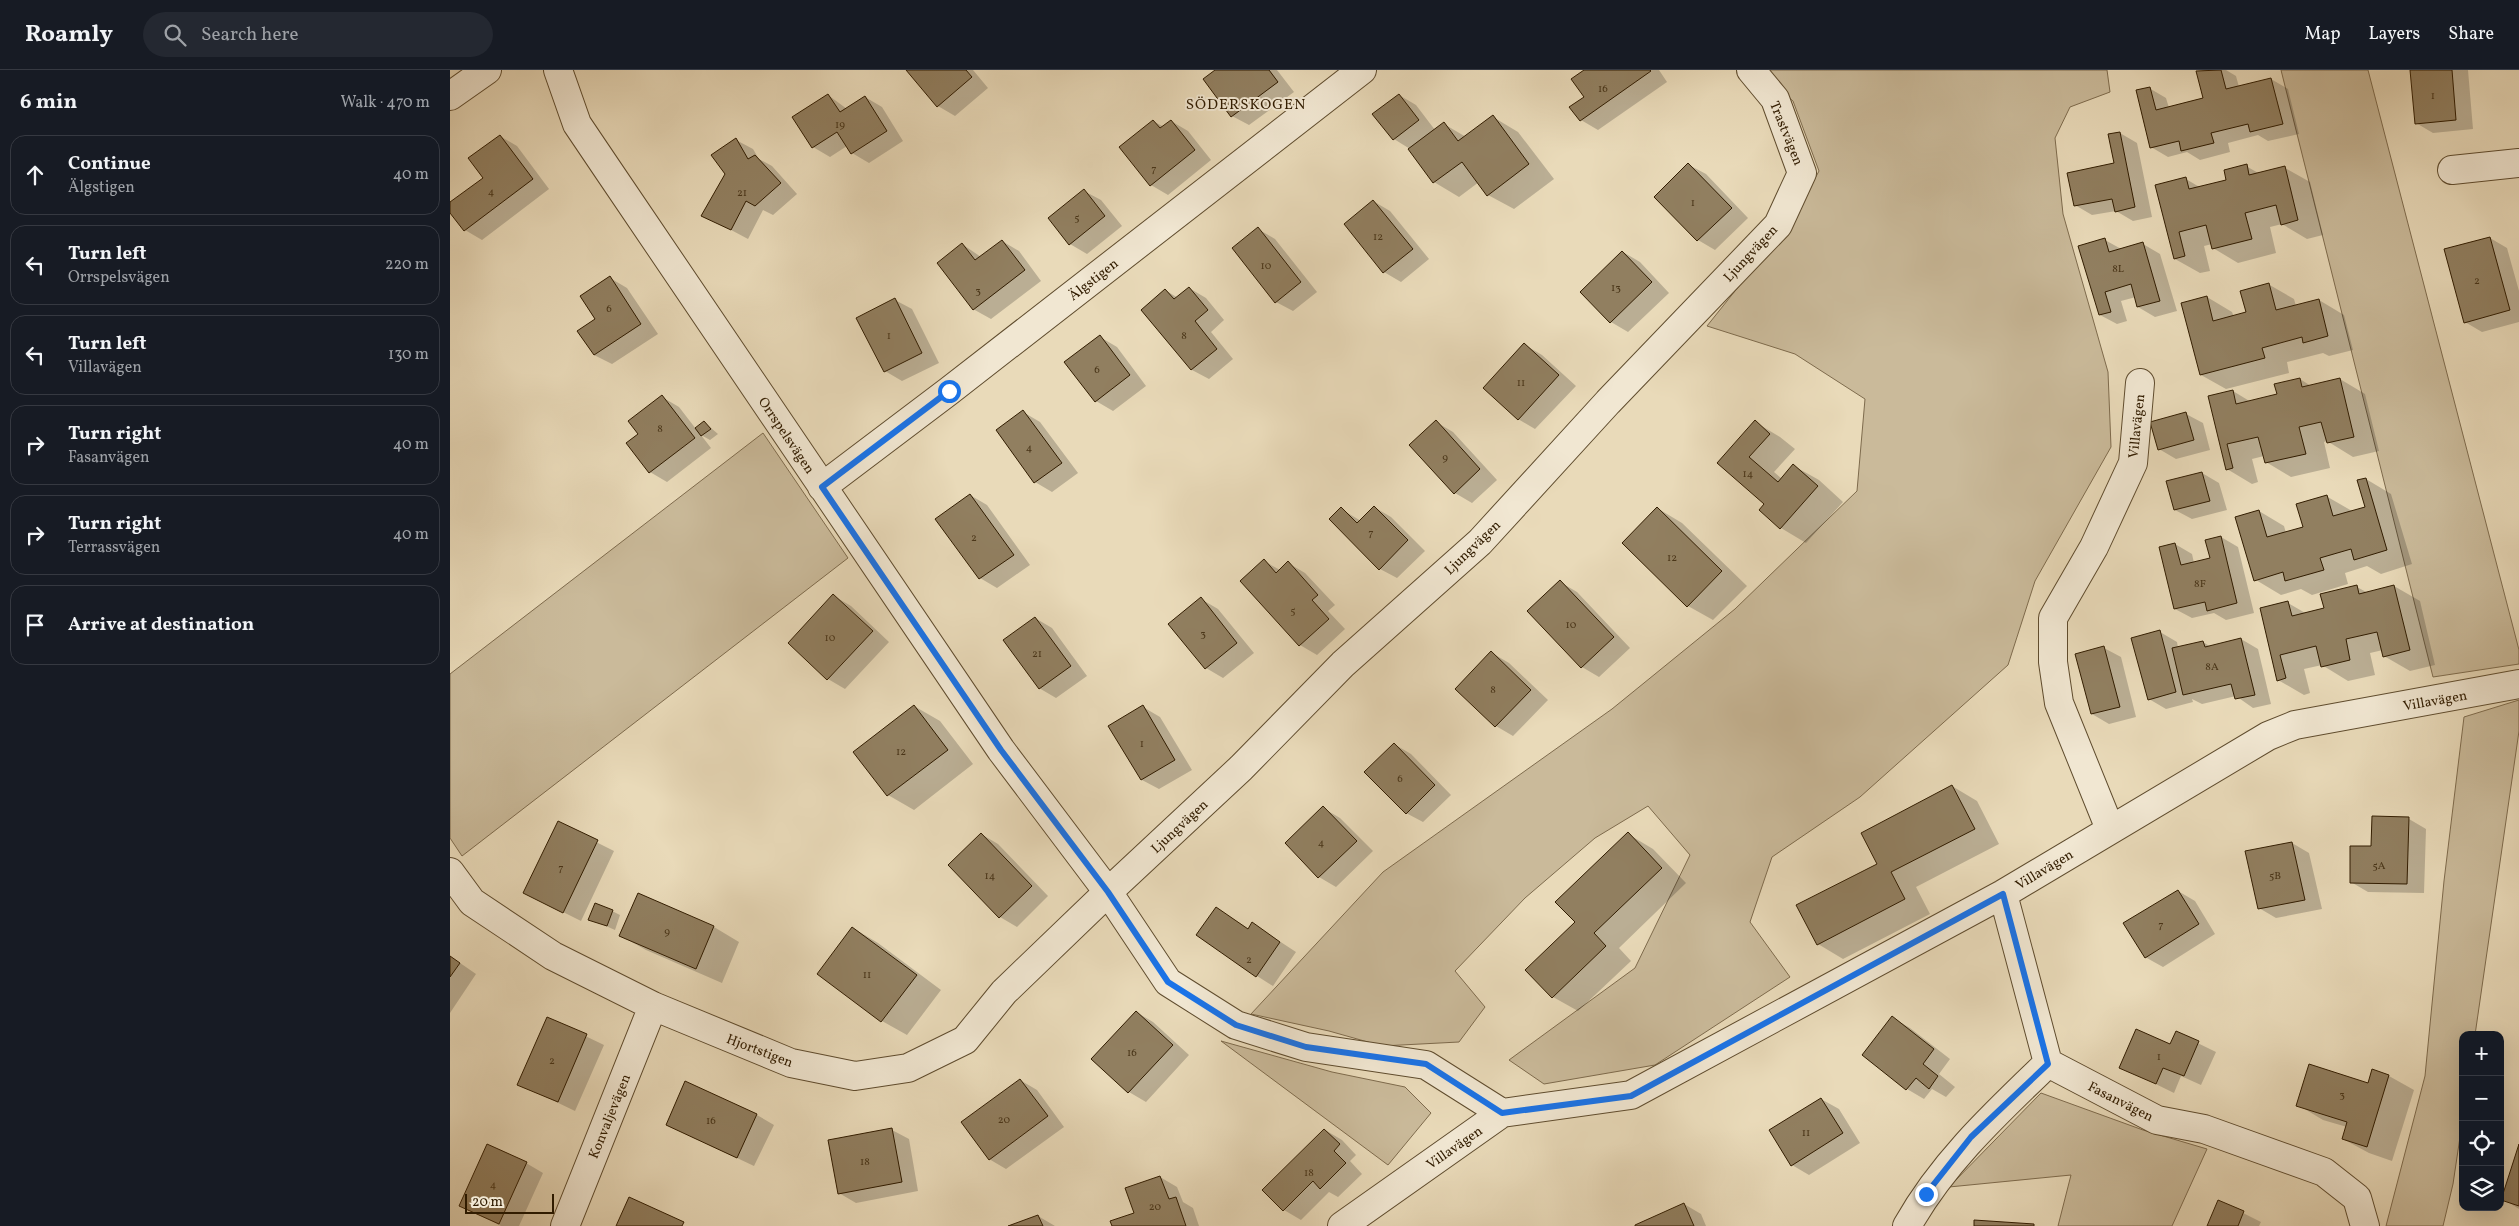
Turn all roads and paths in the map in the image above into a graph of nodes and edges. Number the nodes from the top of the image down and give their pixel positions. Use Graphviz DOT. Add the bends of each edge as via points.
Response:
graph roads {
  1 [pos="487,70"];
  2 [pos="558,70"];
  3 [pos="1362,70"];
  4 [pos="1752,70"];
  5 [pos="450,96"];
  6 [pos="2519,163"];
  7 [pos="2452,170"];
  8 [pos="1802,173"];
  9 [pos="2140,383"];
  10 [pos="822,487"];
  11 [pos="2519,684"];
  12 [pos="2110,829"];
  13 [pos="450,872"];
  14 [pos="1108,892"];
  15 [pos="2003,894"];
  16 [pos="653,1006"];
  17 [pos="2048,1064"];
  18 [pos="1502,1113"];
  19 [pos="565,1226"];
  20 [pos="1342,1226"];
  21 [pos="1907,1226"];
  22 [pos="2365,1226"];
  1 -- 5 [label="street"];
  2 -- 10 [label="street, Orrspelsvägen" via="577,124"];
  3 -- 10 [label="street, Älgstigen"];
  4 -- 8 [label="street, Trastvägen" via="1775,99"];
  6 -- 7 [label="street"];
  8 -- 14 [label="street, Ljungvägen" via="1778,225 1608,402 1480,542 1342,664 1241,768"];
  9 -- 12 [label="street, Villavägen" via="2133,464 2094,547 2053,618 2053,662 2059,703"];
  10 -- 14 [label="street, Orrspelsvägen" via="1001,750"];
  11 -- 12 [label="street, Villavägen" via="2295,725 2268,736"];
  12 -- 15 [label="street, Villavägen"];
  13 -- 16 [label="street, Hjortstigen" via="472,902 553,956"];
  14 -- 16 [label="street, Hjortstigen" via="1004,992 965,1040 908,1068 855,1076 791,1063"];
  14 -- 18 [label="street, Orrspelsvägen" via="1168,982 1236,1025 1306,1047 1426,1064"];
  15 -- 17 [label="street"];
  15 -- 18 [label="street, Villavägen" via="1631,1096"];
  16 -- 19 [label="street, Konvaljevägen"];
  17 -- 21 [label="street" via="1971,1137 1926,1194"];
  17 -- 22 [label="street, Fasanvägen" via="2157,1120 2204,1129 2324,1172 2357,1198"];
  18 -- 20 [label="street, Villavägen"];
}
